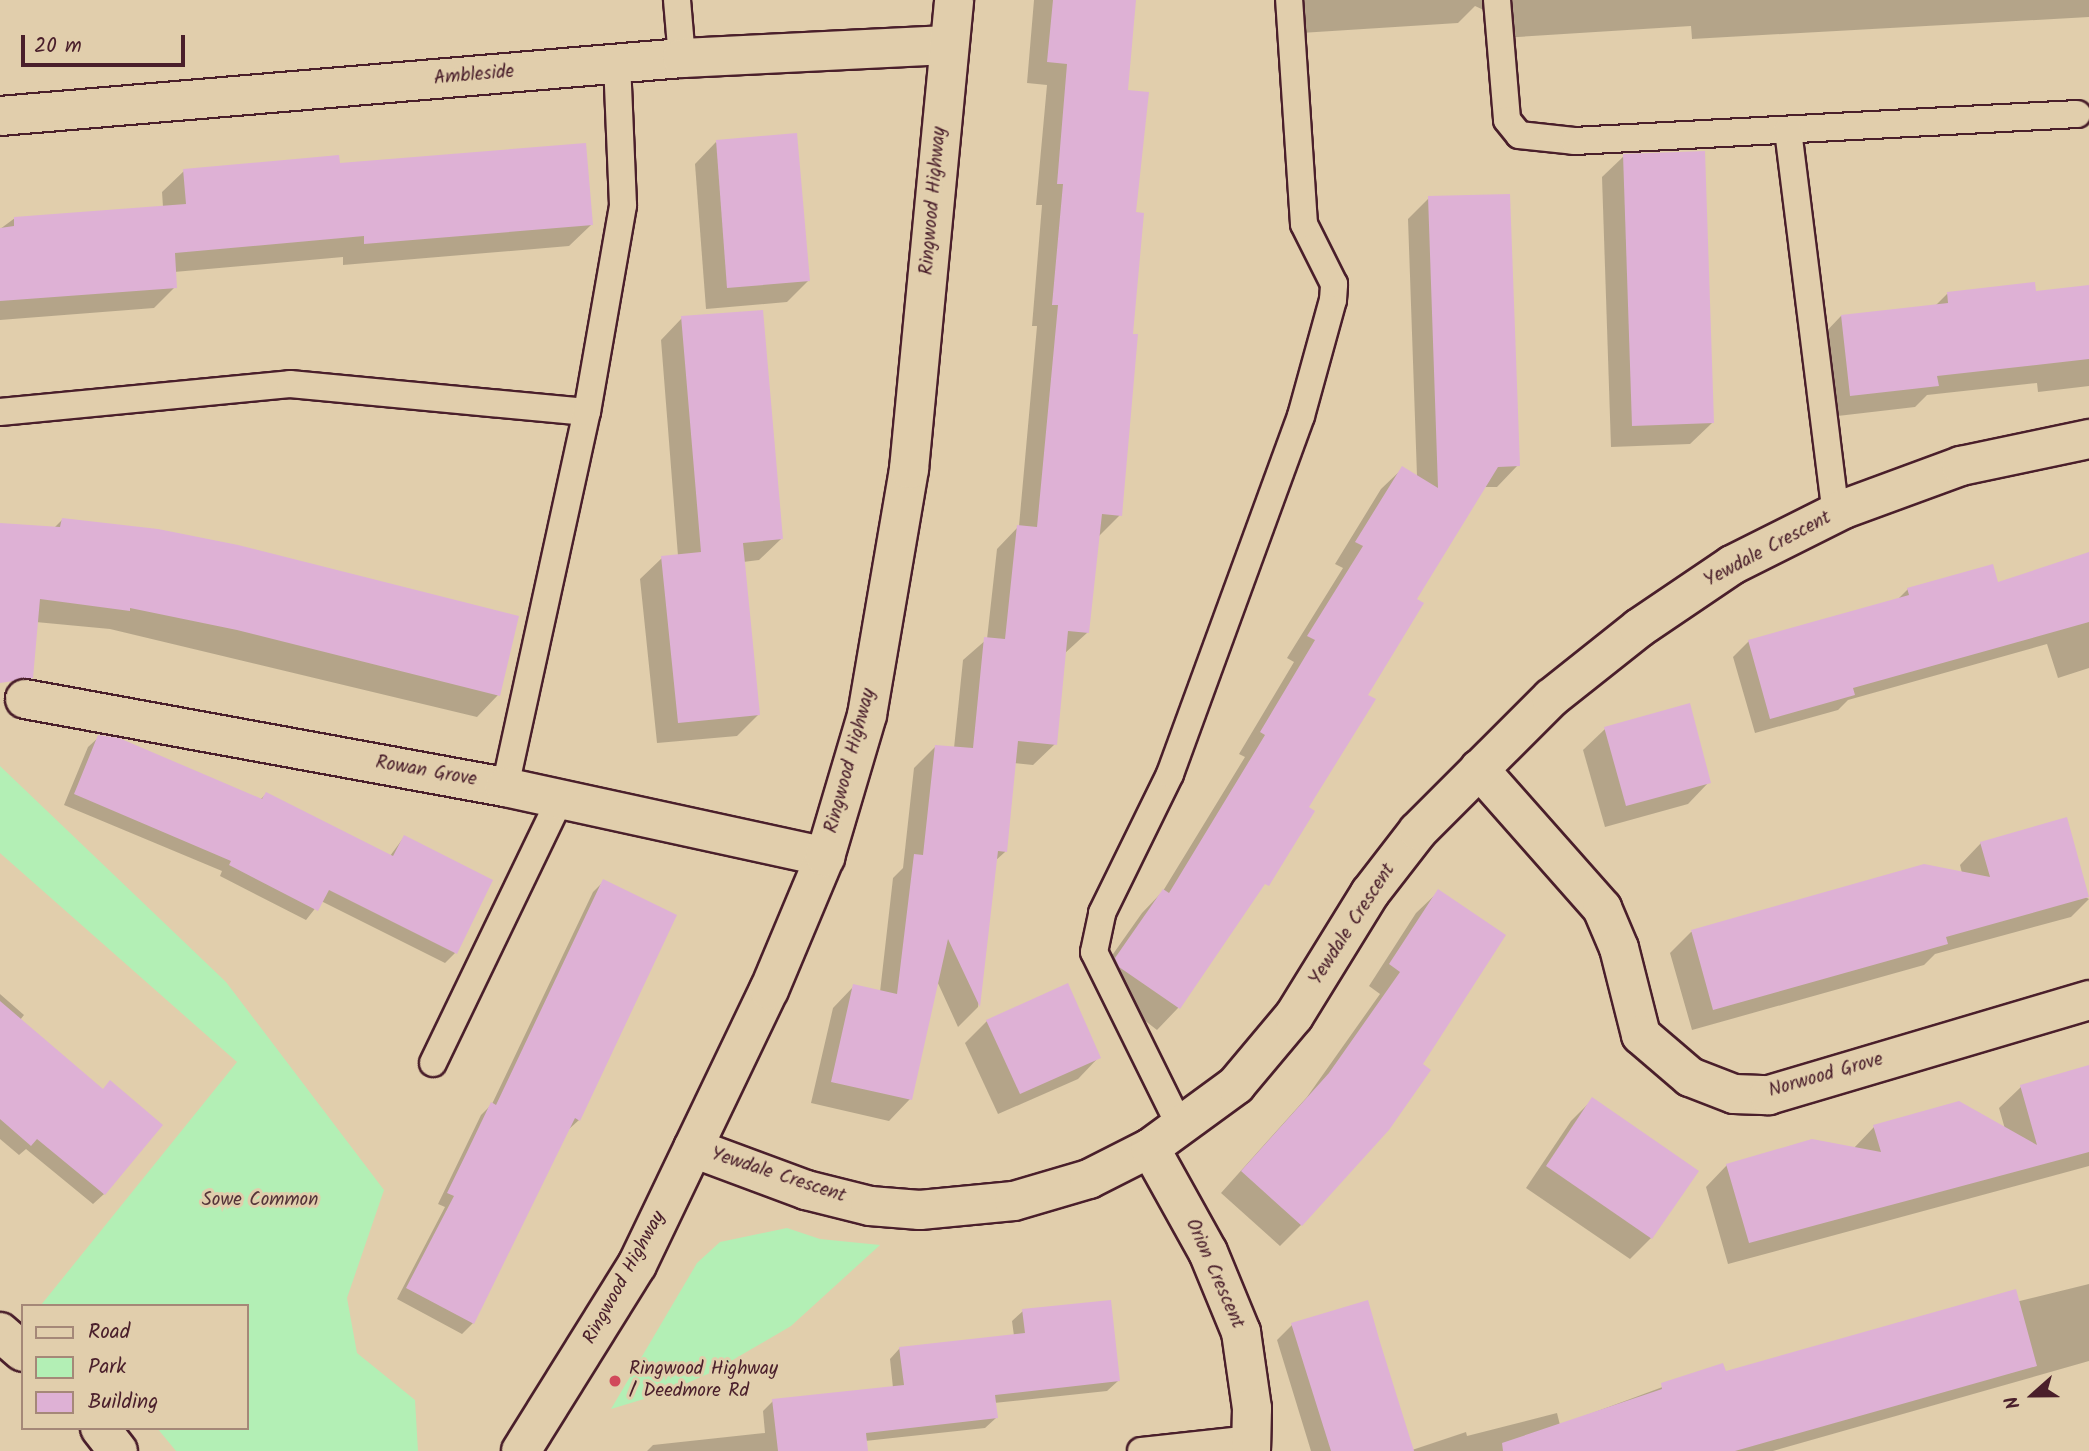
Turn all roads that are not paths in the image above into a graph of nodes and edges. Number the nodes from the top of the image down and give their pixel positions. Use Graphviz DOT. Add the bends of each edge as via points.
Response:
graph roads {
  1 [pos="677,0"];
  2 [pos="954,0"];
  3 [pos="1289,0"];
  4 [pos="1497,0"];
  5 [pos="949,45"];
  6 [pos="682,58"];
  7 [pos="617,64"];
  8 [pos="2077,114"];
  9 [pos="0,116"];
  10 [pos="1788,130"];
  11 [pos="0,412"];
  12 [pos="587,412"];
  13 [pos="2089,439"];
  14 [pos="1836,513"];
  15 [pos="25,699"];
  16 [pos="1479,769"];
  17 [pos="505,787"];
  18 [pos="559,801"];
  19 [pos="825,857"];
  20 [pos="2089,1000"];
  21 [pos="433,1063"];
  22 [pos="1165,1137"];
  23 [pos="693,1148"];
  24 [pos="0,1332"];
  25 [pos="21,1350"];
  26 [pos="102,1430"];
  27 [pos="1251,1445"];
  28 [pos="118,1451"];
  29 [pos="521,1451"];
  30 [pos="1141,1451"];
  1 -- 6 [label="lane"];
  2 -- 5 [label="street, Ringwood Highway"];
  3 -- 22 [label="lane" via="1304,224 1334,284 1333,300 1297,429 1170,774 1102,913 1094,952"];
  4 -- 10 [label="lane" via="1507,120 1519,135 1574,141"];
  5 -- 6 [label="street, Ambleside"];
  5 -- 19 [label="street, Ringwood Highway" via="909,468 867,715"];
  6 -- 7 [label="street, Ambleside"];
  7 -- 9 [label="street, Ambleside"];
  7 -- 12 [label="lane" via="625,186"];
  8 -- 10 [label="lane"];
  10 -- 14 [label="lane"];
  11 -- 12 [label="lane" via="289,384"];
  12 -- 17 [label="lane"];
  13 -- 14 [label="street, Yewdale Crescent" via="1961,466"];
  14 -- 16 [label="street, Yewdale Crescent" via="1732,565 1639,628 1550,698"];
  15 -- 17 [label="street, Rowan Grove"];
  16 -- 20 [label="street, Norwood Grove" via="1602,908 1619,948 1642,1035 1690,1077 1734,1094 1769,1096"];
  16 -- 22 [label="street, Yewdale Crescent" via="1418,831 1370,893 1294,1016 1236,1085"];
  17 -- 18 [label="street, Rowan Grove"];
  18 -- 19 [label="street, Rowan Grove"];
  18 -- 21 [label="lane"];
  19 -- 23 [label="street, Ringwood Highway" via="769,990"];
  22 -- 23 [label="street, Yewdale Crescent" via="1089,1178 1014,1201 920,1210 870,1206 806,1189"];
  22 -- 27 [label="street, Orion Crescent" via="1241,1332 1252,1408"];
  23 -- 29 [label="street, Ringwood Highway" via="637,1265"];
  24 -- 25 [label="street"];
  26 -- 28 [label="street"];
  27 -- 30 [label="lane"];
}
